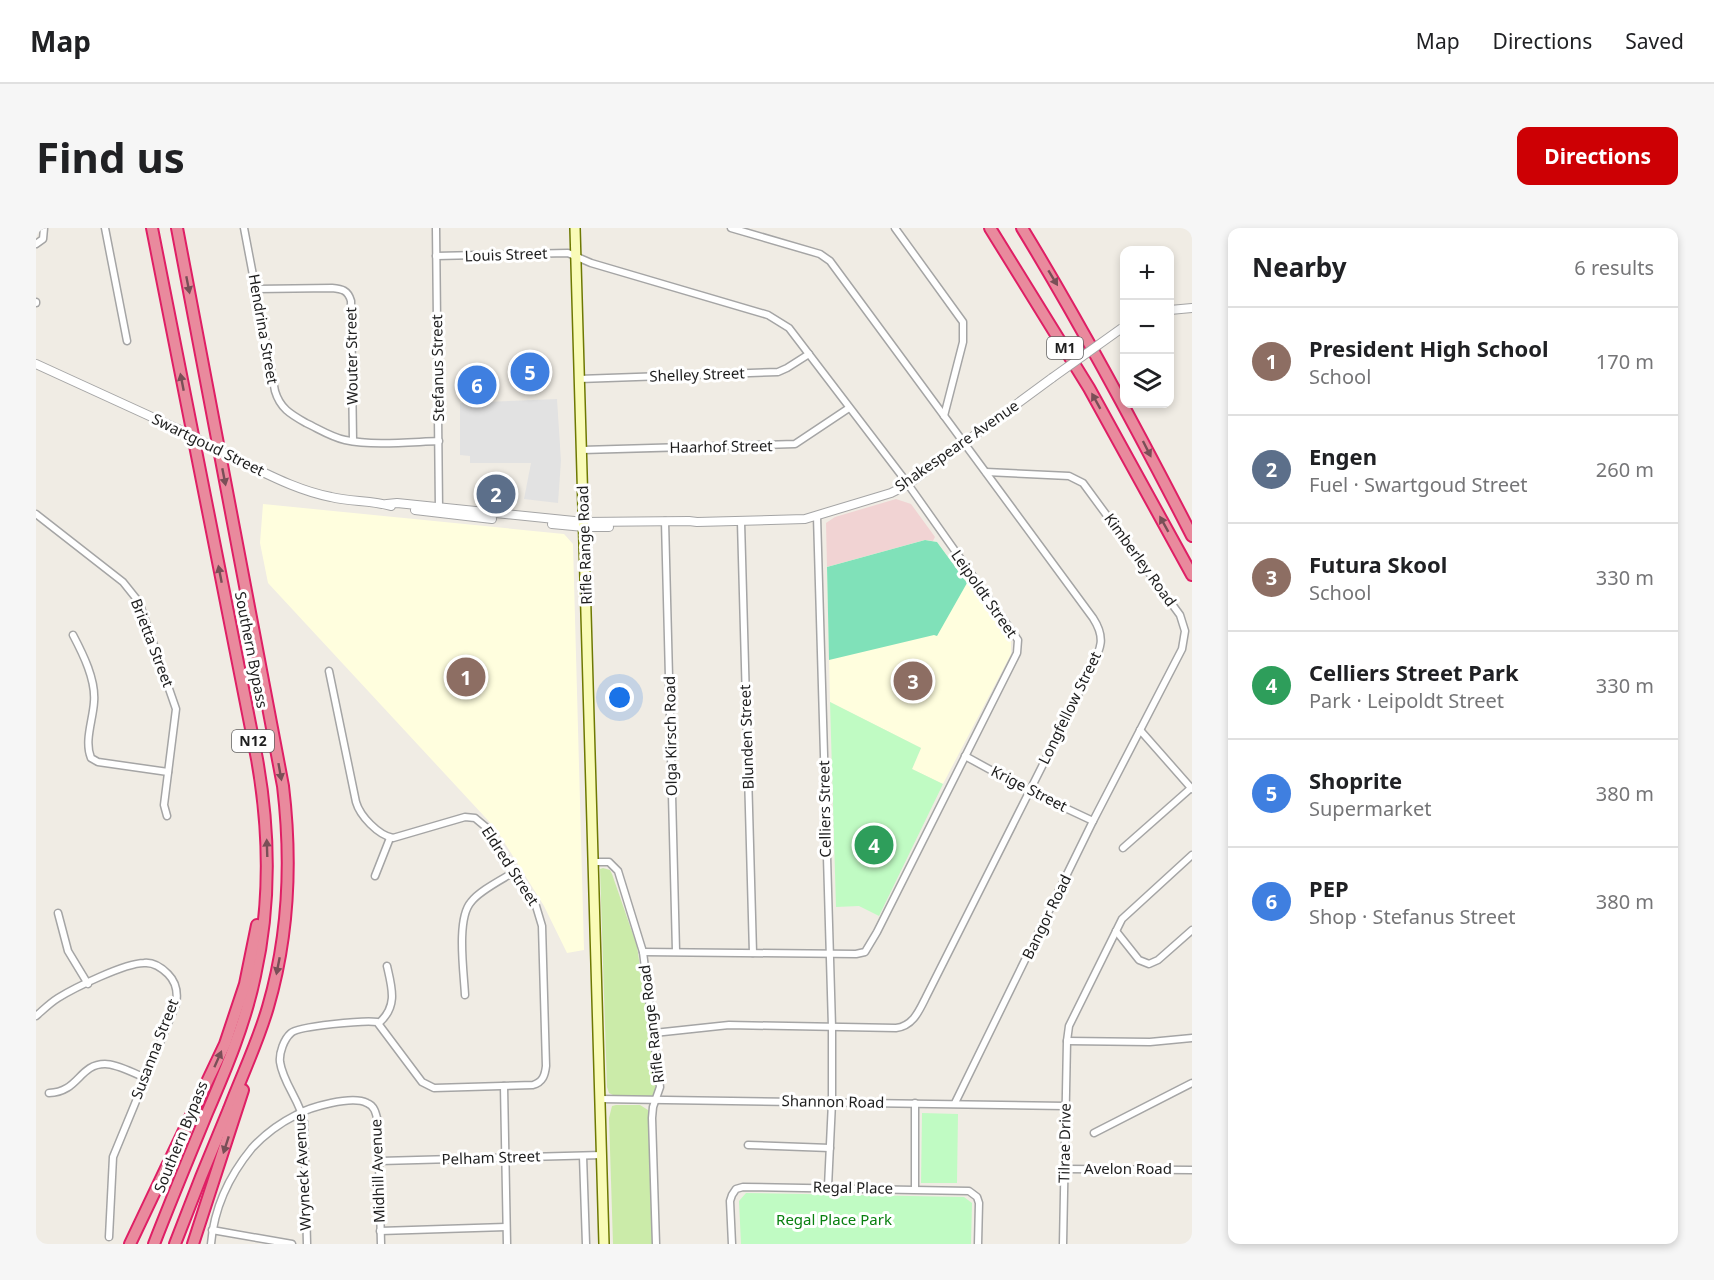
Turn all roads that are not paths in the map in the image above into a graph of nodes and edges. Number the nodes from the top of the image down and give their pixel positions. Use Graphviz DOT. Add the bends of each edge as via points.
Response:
graph roads {
  1 [pos="45,228"];
  2 [pos="105,228"];
  3 [pos="152,228"];
  4 [pos="177,228"];
  5 [pos="244,228"];
  6 [pos="436,228"];
  7 [pos="575,228"];
  8 [pos="731,228"];
  9 [pos="895,228"];
  10 [pos="990,228"];
  11 [pos="1022,228"];
  12 [pos="36,244"];
  13 [pos="436,256"];
  14 [pos="576,256"];
  15 [pos="256,289"];
  16 [pos="1192,308"];
  17 [pos="1174,310"];
  18 [pos="1120,329"];
  19 [pos="127,341"];
  20 [pos="809,354"];
  21 [pos="36,364"];
  22 [pos="579,379"];
  23 [pos="849,408"];
  24 [pos="944,416"];
  25 [pos="353,441"];
  26 [pos="438,441"];
  27 [pos="963,444"];
  28 [pos="582,450"];
  29 [pos="986,472"];
  30 [pos="907,485"];
  31 [pos="439,510"];
  32 [pos="36,515"];
  33 [pos="817,516"];
  34 [pos="741,522"];
  35 [pos="665,524"];
  36 [pos="584,525"];
  37 [pos="1192,536"];
  38 [pos="1192,575"];
  39 [pos="73,635"];
  40 [pos="328,671"];
  41 [pos="1140,730"];
  42 [pos="965,756"];
  43 [pos="168,772"];
  44 [pos="1192,789"];
  45 [pos="1029,791"];
  46 [pos="167,816"];
  47 [pos="1094,821"];
  48 [pos="390,838"];
  49 [pos="1123,848"];
  50 [pos="1192,855"];
  51 [pos="593,862"];
  52 [pos="514,872"];
  53 [pos="268,876"];
  54 [pos="375,876"];
  55 [pos="58,913"];
  56 [pos="1192,930"];
  57 [pos="1116,931"];
  58 [pos="643,951"];
  59 [pos="676,951"];
  60 [pos="753,953"];
  61 [pos="829,954"];
  62 [pos="387,966"];
  63 [pos="88,984"];
  64 [pos="465,995"];
  65 [pos="36,1016"];
  66 [pos="379,1023"];
  67 [pos="832,1027"];
  68 [pos="654,1033"];
  69 [pos="1192,1038"];
  70 [pos="1067,1041"];
  71 [pos="254,1049"];
  72 [pos="144,1077"];
  73 [pos="1192,1083"];
  74 [pos="504,1086"];
  75 [pos="49,1093"];
  76 [pos="600,1099"];
  77 [pos="656,1100"];
  78 [pos="832,1102"];
  79 [pos="915,1103"];
  80 [pos="955,1103"];
  81 [pos="1066,1107"];
  82 [pos="302,1112"];
  83 [pos="1094,1133"];
  84 [pos="748,1145"];
  85 [pos="830,1148"];
  86 [pos="602,1155"];
  87 [pos="583,1156"];
  88 [pos="506,1158"];
  89 [pos="380,1161"];
  90 [pos="1064,1169"];
  91 [pos="1192,1170"];
  92 [pos="828,1187"];
  93 [pos="915,1190"];
  94 [pos="506,1227"];
  95 [pos="212,1230"];
  96 [pos="381,1231"];
  97 [pos="109,1237"];
  98 [pos="130,1244"];
  99 [pos="154,1244"];
  100 [pos="175,1244"];
  101 [pos="193,1244"];
  102 [pos="211,1244"];
  103 [pos="292,1244"];
  104 [pos="307,1244"];
  105 [pos="381,1244"];
  106 [pos="507,1244"];
  107 [pos="586,1244"];
  108 [pos="604,1244"];
  109 [pos="656,1244"];
  110 [pos="732,1244"];
  111 [pos="978,1244"];
  112 [pos="1063,1244"];
  1 -- 12 [label="street" via="45,236"];
  2 -- 19 [label="street"];
  53 -- 3 [label="highway, Southern Bypass / N12, one-way" via="260,776"];
  4 -- 71 [label="highway, Southern Bypass / N12, one-way" via="285,806 286,914 275,981"];
  5 -- 15 [label="street, Hendrina Street"];
  6 -- 13 [label="street, Stefanus Street"];
  7 -- 14 [label="main road, Rifle Range Road"];
  8 -- 24 [label="street, Longfellow Street" via="811,251 830,261"];
  9 -- 24 [label="street" via="963,322 963,342"];
  38 -- 10 [label="highway, M1, one-way" via="1083,378"];
  11 -- 37 [label="highway, M1, one-way" via="1111,380"];
  13 -- 14 [label="street, Louis Street"];
  13 -- 26 [label="street, Stefanus Street"];
  14 -- 20 [label="street, Leipoldt Street" via="591,264 772,316 789,328"];
  14 -- 22 [label="main road, Rifle Range Road"];
  15 -- 25 [label="street, Hendrina Street" via="281,406 327,434"];
  15 -- 25 [label="street, Wouter Street" via="332,288 347,292 351,301"];
  16 -- 17 [label="street"];
  18 -- 27 [label="street, Shakespeare Avenue, bridge"];
  20 -- 22 [label="street, Shelley Street" via="778,372"];
  20 -- 23 [label="street, Leipoldt Street"];
  21 -- 31 [label="street, Swartgoud Street, bridge" via="287,484 343,500"];
  22 -- 28 [label="main road, Rifle Range Road"];
  23 -- 28 [label="street, Haarhof Street" via="795,444"];
  23 -- 30 [label="street, Leipoldt Street"];
  24 -- 27 [label="street, Longfellow Street"];
  25 -- 26 [label="street, Hendrina Street"];
  26 -- 31 [label="street, Stefanus Street"];
  27 -- 29 [label="street, Longfellow Street"];
  27 -- 30 [label="street, Shakespeare Avenue"];
  28 -- 36 [label="main road, Rifle Range Road"];
  29 -- 41 [label="street, Kimberley Road" via="1079,480 1180,615 1185,632 1182,648"];
  29 -- 45 [label="street, Longfellow Street" via="1101,633 1091,669"];
  30 -- 33 [label="street, Shakespeare Avenue"];
  30 -- 42 [label="street, Leipoldt Street" via="1018,640 1017,653"];
  31 -- 36 [label="street, Swartgoud Street"];
  32 -- 43 [label="street, Brietta Street" via="117,577 136,597 176,709"];
  33 -- 34 [label="street, Shakespeare Avenue"];
  33 -- 61 [label="street, Celliers Street"];
  34 -- 35 [label="street, Shakespeare Avenue"];
  34 -- 60 [label="street, Blunden Street"];
  35 -- 36 [label="street, Shakespeare Avenue"];
  35 -- 59 [label="street, Olga Kirsch Road"];
  36 -- 51 [label="main road, Rifle Range Road"];
  39 -- 43 [label="street" via="94,693 88,744 91,758"];
  40 -- 48 [label="street" via="357,807"];
  41 -- 44 [label="street"];
  41 -- 47 [label="street, Bangor Road"];
  42 -- 45 [label="street, Krige Street"];
  42 -- 61 [label="street, Leipoldt Street" via="867,949 856,954"];
  43 -- 46 [label="street, Brietta Street" via="164,805"];
  44 -- 49 [label="street"];
  45 -- 47 [label="street, Krige Street"];
  45 -- 67 [label="street, Longfellow Street" via="915,1017 908,1025 896,1028"];
  47 -- 80 [label="street, Bangor Road"];
  48 -- 52 [label="street, Eldred Street" via="465,817 475,818 487,828"];
  48 -- 54 [label="street"];
  50 -- 57 [label="street, Tilrae Drive" via="1125,916"];
  51 -- 58 [label="street, Rifle Range Road" via="609,862 618,871"];
  51 -- 76 [label="main road, Rifle Range Road"];
  52 -- 64 [label="street" via="473,899 466,909"];
  52 -- 74 [label="street, Eldred Street" via="539,912 542,926 546,1066 541,1081"];
  98 -- 53 [label="highway, one-way" via="225,1044 245,984"];
  53 -- 99 [label="highway, Southern Bypass / N12" via="260,954 246,1011"];
  55 -- 63 [label="street" via="68,951"];
  56 -- 57 [label="street" via="1149,964 1139,960"];
  57 -- 70 [label="street, Tilrae Drive" via="1073,1017"];
  58 -- 59 [label="street, Leipoldt Street"];
  58 -- 68 [label="street, Rifle Range Road"];
  59 -- 60 [label="street, Leipoldt Street"];
  60 -- 61 [label="street, Leipoldt Street"];
  61 -- 67 [label="street, Celliers Street"];
  62 -- 66 [label="street" via="391,1008"];
  63 -- 65 [label="street, Susanna Street" via="60,997"];
  63 -- 72 [label="street, Susanna Street" via="140,963 155,964 171,977 177,990 176,1004"];
  66 -- 74 [label="street" via="426,1085"];
  66 -- 82 [label="street, Wryneck Avenue" via="304,1028 290,1033 280,1063"];
  67 -- 68 [label="street, Longfellow Street" via="729,1025"];
  67 -- 78 [label="street, Celliers Street"];
  68 -- 77 [label="street, Rifle Range Road" via="660,1087"];
  69 -- 70 [label="street"];
  70 -- 81 [label="street, Tilrae Drive"];
  71 -- 100 [label="highway, Southern Bypass / N12"];
  71 -- 101 [label="highway, one-way"];
  72 -- 75 [label="street" via="110,1064 97,1065 69,1088"];
  72 -- 97 [label="street, Susanna Street" via="113,1157"];
  73 -- 83 [label="street"];
  74 -- 88 [label="street"];
  76 -- 77 [label="street, Shannon Road"];
  76 -- 86 [label="main road, Rifle Range Road"];
  77 -- 78 [label="street, Shannon Road"];
  77 -- 109 [label="street, Rifle Range Road" via="652,1118"];
  78 -- 79 [label="street, Shannon Road"];
  78 -- 85 [label="street, Celliers Street"];
  79 -- 80 [label="street, Shannon Road"];
  79 -- 93 [label="street"];
  80 -- 81 [label="street, Shannon Road"];
  81 -- 90 [label="street, Tilrae Drive"];
  82 -- 89 [label="street, Midhill Avenue" via="336,1103 367,1102 376,1113"];
  82 -- 95 [label="street" via="262,1138 244,1159 225,1189"];
  82 -- 104 [label="street, Wryneck Avenue"];
  84 -- 85 [label="street"];
  85 -- 92 [label="street, Celliers Street"];
  86 -- 87 [label="street, Pelham Street"];
  86 -- 108 [label="main road, Rifle Range Road"];
  87 -- 88 [label="street, Pelham Street"];
  87 -- 107 [label="street"];
  88 -- 89 [label="street, Pelham Street"];
  88 -- 94 [label="street"];
  89 -- 96 [label="street, Midhill Avenue"];
  90 -- 91 [label="street, Avelon Road"];
  90 -- 112 [label="street, Tilrae Drive"];
  92 -- 93 [label="street, Regal Place"];
  92 -- 110 [label="street, Regal Place" via="736,1189 730,1201"];
  93 -- 111 [label="street, Regal Place" via="972,1192 979,1203"];
  94 -- 96 [label="street"];
  94 -- 106 [label="street"];
  95 -- 102 [label="street"];
  95 -- 103 [label="street"];
  96 -- 105 [label="street, Midhill Avenue"];
}
